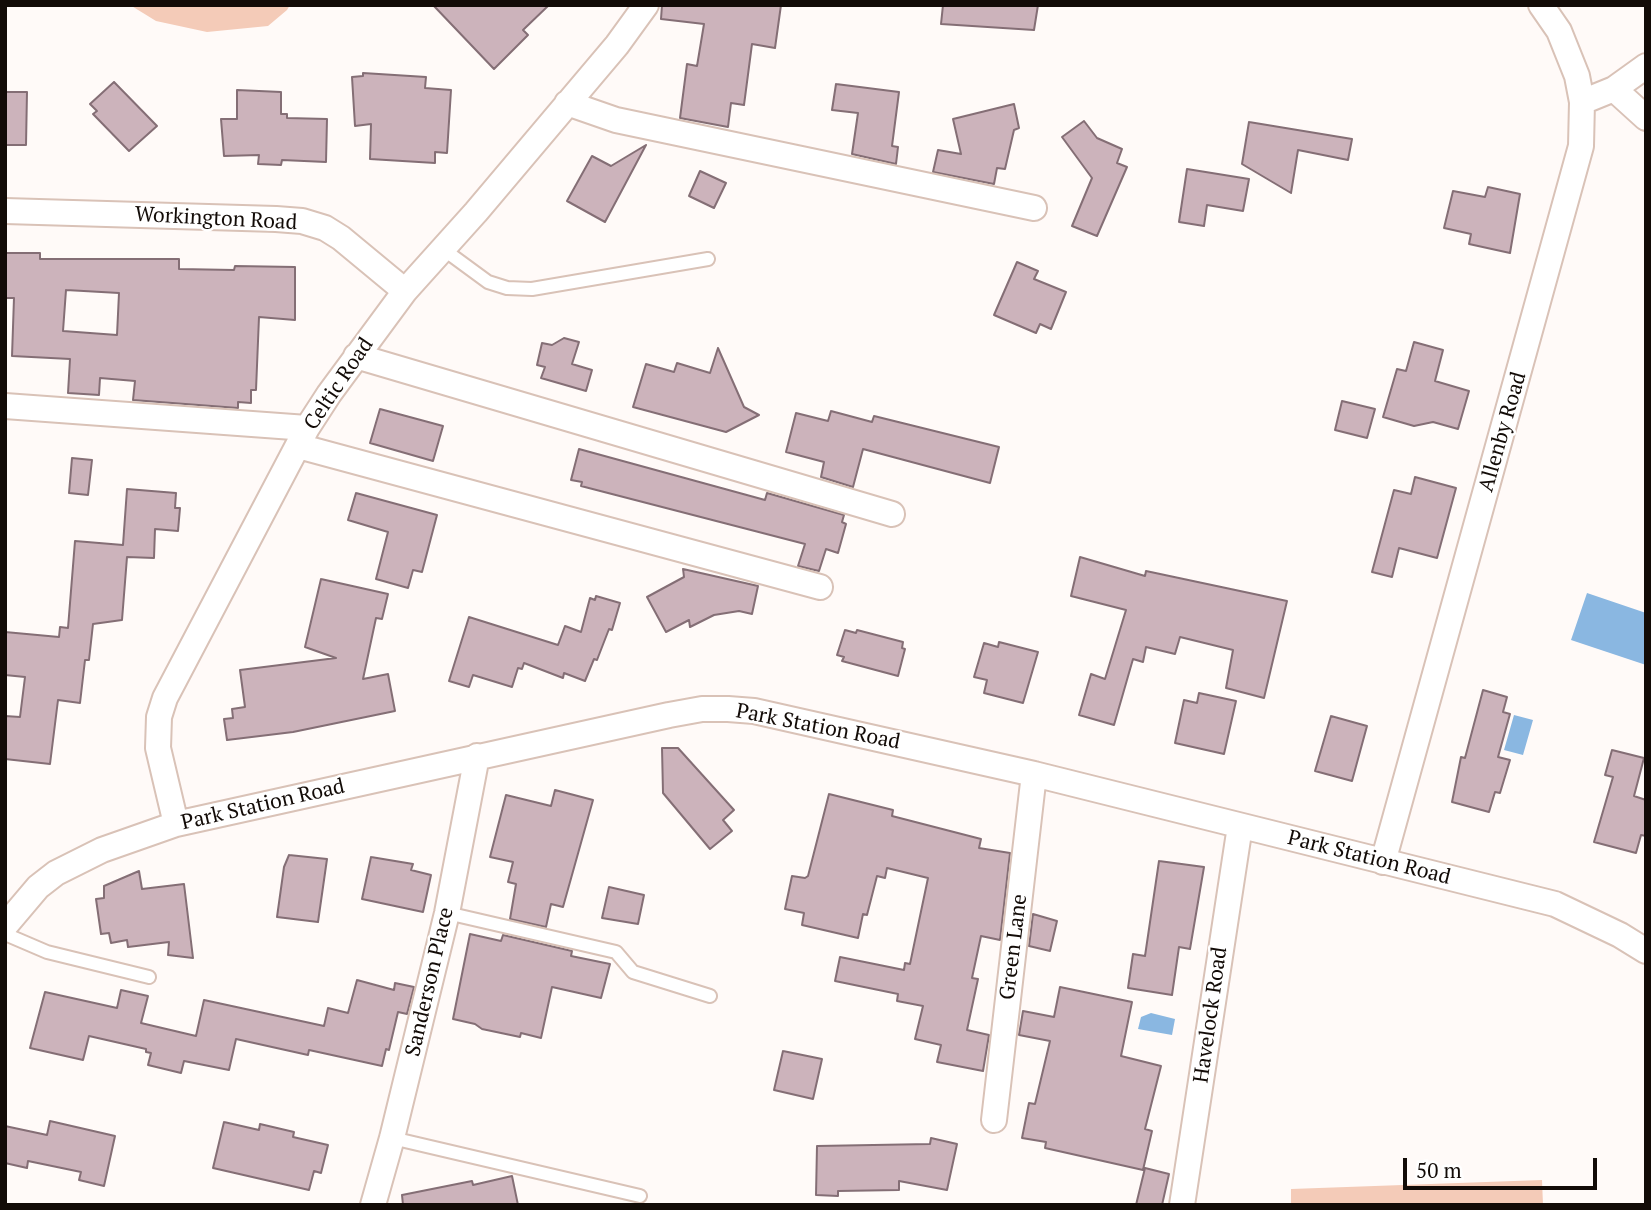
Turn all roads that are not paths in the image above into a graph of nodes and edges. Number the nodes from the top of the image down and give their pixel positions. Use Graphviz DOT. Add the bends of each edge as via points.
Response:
graph roads {
  1 [pos="646,5"];
  2 [pos="1541,5"];
  3 [pos="1646,66"];
  4 [pos="1614,89"];
  5 [pos="1583,102"];
  6 [pos="567,103"];
  7 [pos="1646,118"];
  8 [pos="1034,208"];
  9 [pos="5,211"];
  10 [pos="443,249"];
  11 [pos="708,259"];
  12 [pos="405,291"];
  13 [pos="356,356"];
  14 [pos="5,406"];
  15 [pos="302,437"];
  16 [pos="892,514"];
  17 [pos="820,587"];
  18 [pos="477,756"];
  19 [pos="1034,774"];
  20 [pos="176,824"];
  21 [pos="1240,826"];
  22 [pos="1383,862"];
  23 [pos="447,913"];
  24 [pos="5,926"];
  25 [pos="5,934"];
  26 [pos="1646,951"];
  27 [pos="149,977"];
  28 [pos="710,996"];
  29 [pos="994,1121"];
  30 [pos="392,1138"];
  31 [pos="640,1196"];
  32 [pos="373,1205"];
  33 [pos="1182,1205"];
  1 -- 6 [label="street, Celtic Road"];
  2 -- 5 [label="street, Allenby Road" via="1569,53"];
  3 -- 4 [label="street"];
  4 -- 5 [label="street"];
  4 -- 7 [label="street"];
  5 -- 22 [label="street, Allenby Road" via="1576,169"];
  6 -- 8 [label="street" via="616,120"];
  6 -- 10 [label="street, Celtic Road"];
  9 -- 12 [label="street, Workington Road" via="302,221 341,238"];
  10 -- 11 [label="lane" via="488,282 532,289"];
  10 -- 12 [label="street, Celtic Road"];
  12 -- 13 [label="street, Celtic Road"];
  13 -- 15 [label="street, Celtic Road"];
  13 -- 16 [label="street"];
  14 -- 15 [label="street"];
  15 -- 17 [label="street"];
  15 -- 20 [label="street, Celtic Road" via="165,698 158,748"];
  18 -- 19 [label="street, Park Station Road" via="669,715 728,709"];
  18 -- 20 [label="street, Park Station Road"];
  18 -- 23 [label="street, Sanderson Place"];
  19 -- 21 [label="street, Park Station Road"];
  19 -- 29 [label="street, Green Lane"];
  20 -- 24 [label="street, Park Station Road" via="102,850 56,873"];
  21 -- 22 [label="street, Park Station Road"];
  21 -- 33 [label="street, Havelock Road"];
  22 -- 26 [label="street, Park Station Road" via="1555,904"];
  23 -- 28 [label="lane" via="616,953 633,971"];
  23 -- 30 [label="street, Sanderson Place"];
  25 -- 27 [label="lane" via="47,952"];
  30 -- 31 [label="lane"];
  30 -- 32 [label="street, Sanderson Place"];
}
